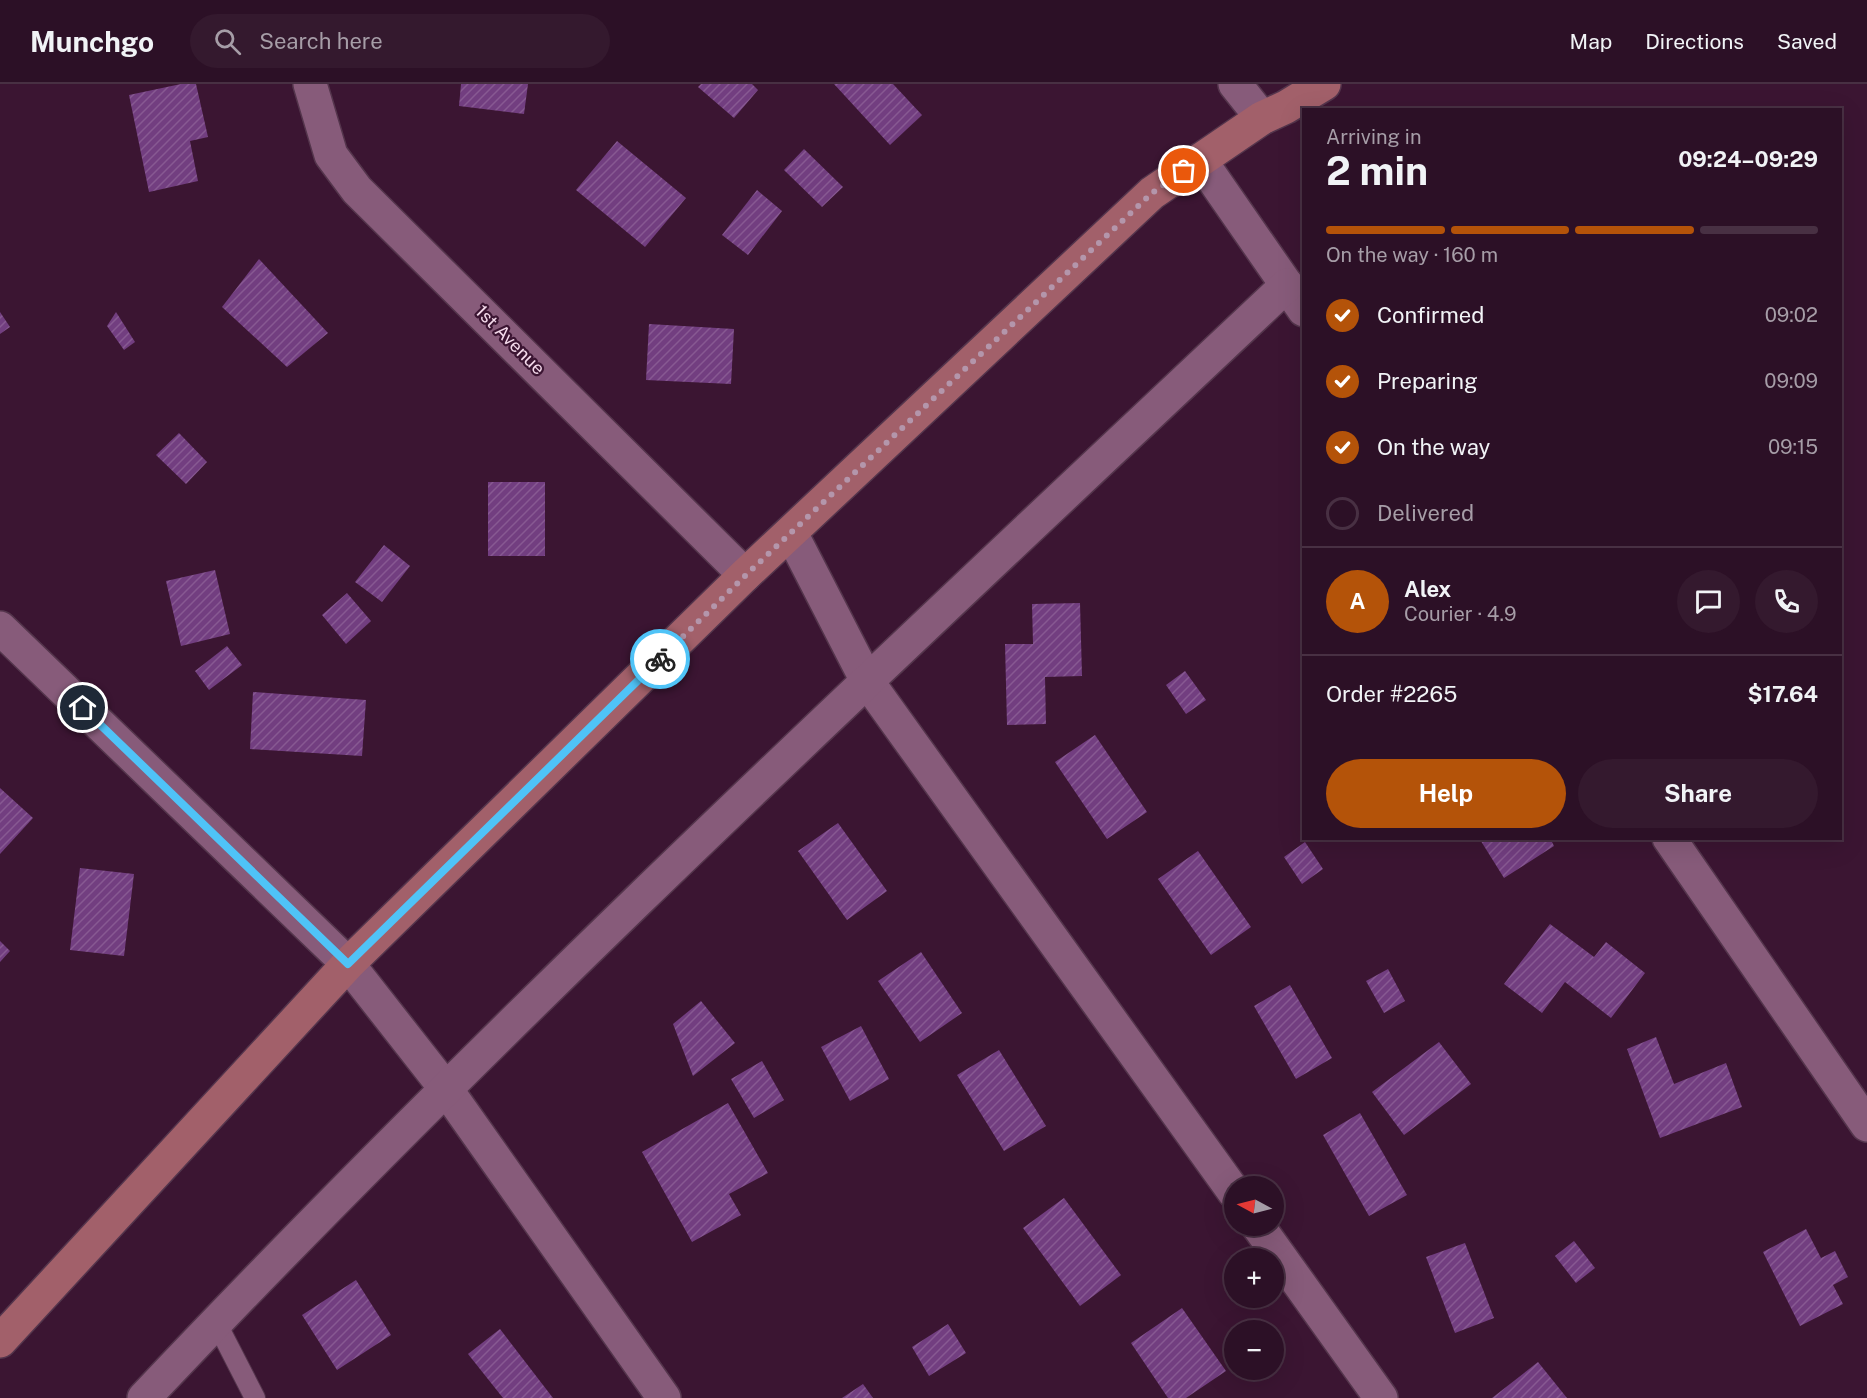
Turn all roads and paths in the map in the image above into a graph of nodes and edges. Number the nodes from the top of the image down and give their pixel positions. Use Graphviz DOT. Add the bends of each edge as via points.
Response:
graph roads {
  1 [pos="309,84"];
  2 [pos="1235,84"];
  3 [pos="1324,84"];
  4 [pos="1262,118"];
  5 [pos="1200,160"];
  6 [pos="1295,298"];
  7 [pos="791,533"];
  8 [pos="746,575"];
  9 [pos="0,628"];
  10 [pos="867,681"];
  11 [pos="1670,840"];
  12 [pos="348,964"];
  13 [pos="446,1089"];
  14 [pos="1867,1125"];
  15 [pos="1224,1178"];
  16 [pos="1265,1236"];
  17 [pos="216,1322"];
  18 [pos="0,1341"];
  19 [pos="144,1398"];
  20 [pos="255,1398"];
  21 [pos="664,1398"];
  22 [pos="1381,1398"];
  1 -- 8 [label="street, 1st Avenue" via="331,155 357,190"];
  2 -- 4 [label="street"];
  3 -- 4 [label="main road"];
  4 -- 5 [label="main road"];
  5 -- 6 [label="street"];
  5 -- 7 [label="main road" via="1152,193"];
  6 -- 10 [label="street"];
  7 -- 8 [label="main road"];
  7 -- 10 [label="street"];
  8 -- 12 [label="main road"];
  9 -- 12 [label="street"];
  10 -- 13 [label="street"];
  10 -- 15 [label="street"];
  11 -- 14 [label="street"];
  12 -- 13 [label="street"];
  12 -- 18 [label="main road"];
  13 -- 17 [label="street"];
  13 -- 21 [label="street"];
  16 -- 22 [label="street"];
  17 -- 19 [label="street"];
  17 -- 20 [label="lane"];
}
